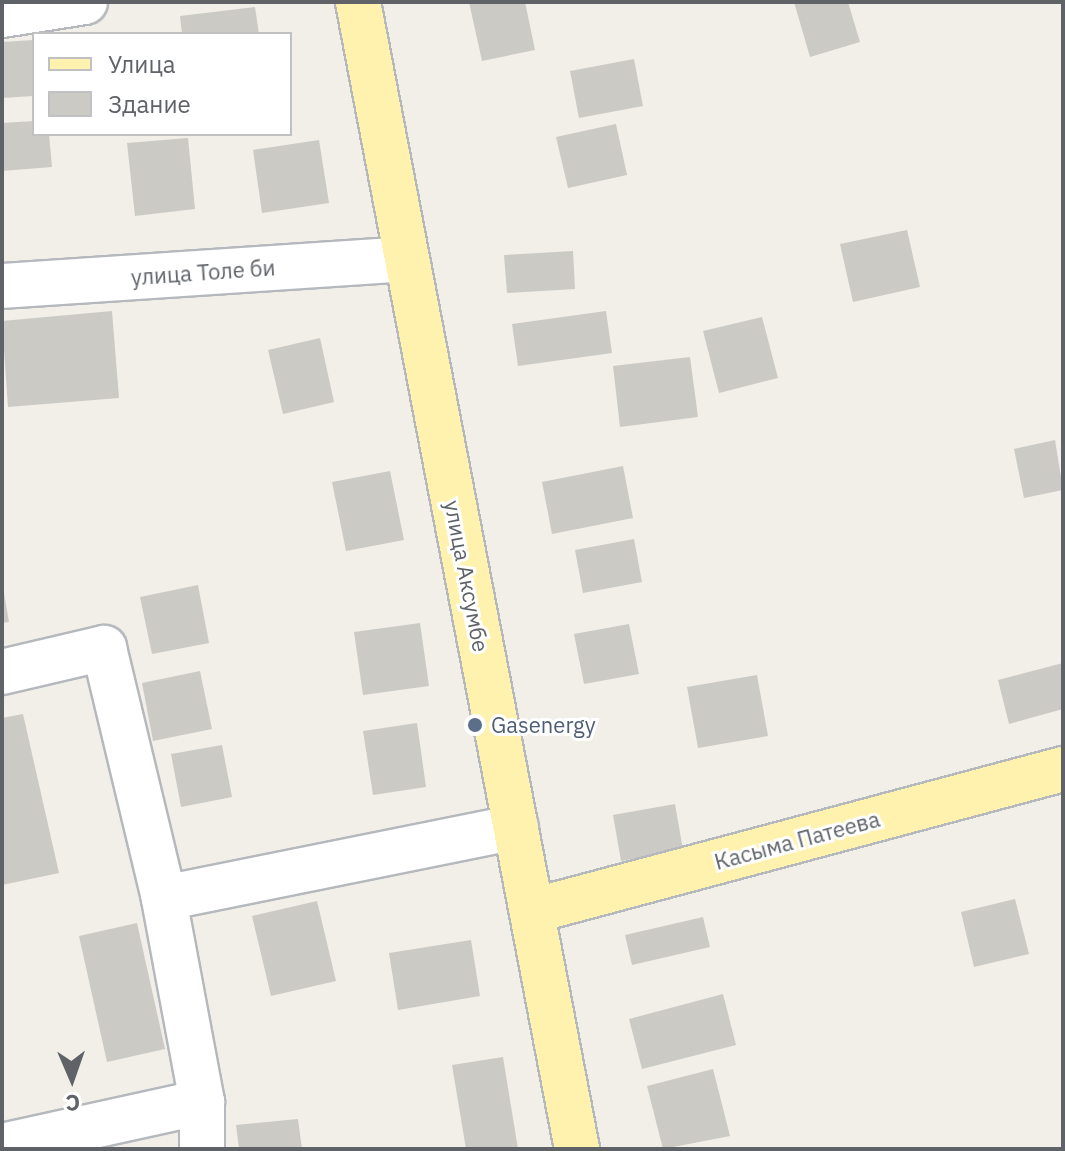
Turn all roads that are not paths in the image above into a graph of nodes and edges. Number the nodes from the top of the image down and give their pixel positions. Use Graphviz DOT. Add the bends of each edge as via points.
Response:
graph roads {
  1 [pos="85,2"];
  2 [pos="358,2"];
  3 [pos="2,15"];
  4 [pos="405,259"];
  5 [pos="2,286"];
  6 [pos="2,672"];
  7 [pos="1063,769"];
  8 [pos="516,827"];
  9 [pos="164,898"];
  10 [pos="532,911"];
  11 [pos="202,1102"];
  12 [pos="2,1146"];
  13 [pos="202,1149"];
  14 [pos="577,1149"];
  1 -- 3 [label="street"];
  2 -- 4 [label="main road, улица Аксумбе"];
  4 -- 5 [label="street, улица Толе би"];
  4 -- 8 [label="main road, улица Аксумбе"];
  6 -- 9 [label="street" via="104,648"];
  7 -- 10 [label="main road, Касыма Патеева"];
  8 -- 9 [label="street"];
  8 -- 10 [label="main road, улица Аксумбе"];
  9 -- 11 [label="street"];
  10 -- 14 [label="main road, улица Аксумбе"];
  11 -- 12 [label="street"];
  11 -- 13 [label="street"];
}
